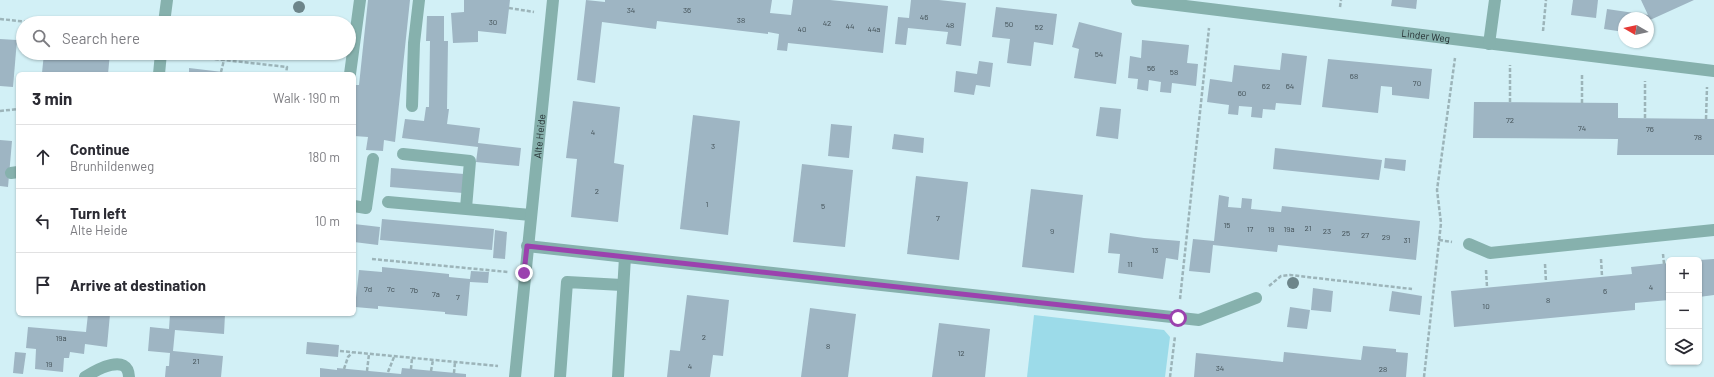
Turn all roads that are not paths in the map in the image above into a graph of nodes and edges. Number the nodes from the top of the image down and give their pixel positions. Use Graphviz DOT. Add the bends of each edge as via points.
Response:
graph roads {
  1 [pos="167,0"];
  2 [pos="360,0"];
  3 [pos="419,0"];
  4 [pos="553,0"];
  5 [pos="1137,0"];
  6 [pos="1495,0"];
  7 [pos="1228,6"];
  8 [pos="165,16"];
  9 [pos="356,30"];
  10 [pos="1489,44"];
  11 [pos="160,60"];
  12 [pos="352,60"];
  13 [pos="1710,70"];
  14 [pos="158,72"];
  15 [pos="350,72"];
  16 [pos="412,106"];
  17 [pos="403,154"];
  18 [pos="373,159"];
  19 [pos="388,202"];
  20 [pos="356,206"];
  21 [pos="466,208"];
  22 [pos="531,215"];
  23 [pos="1714,230"];
  24 [pos="1469,244"];
  25 [pos="527,246"];
  26 [pos="625,257"];
  27 [pos="622,285"];
  28 [pos="1256,298"];
  29 [pos="516,372"];
  30 [pos="85,377"];
  31 [pos="128,377"];
  32 [pos="560,377"];
  33 [pos="618,377"];
  1 -- 8 [label="street"];
  2 -- 9 [label="street"];
  3 -- 16 [label="street" via="414,43"];
  4 -- 22 [label="street, Alte Heide"];
  5 -- 7 [label="street, Linder Weg" via="1211,9"];
  6 -- 10 [label="street"];
  7 -- 10 [label="street, Linder Weg"];
  10 -- 13 [label="street, Linder Weg"];
  11 -- 14 [label="street"];
  12 -- 15 [label="street"];
  17 -- 21 [label="street" via="470,161"];
  18 -- 20 [label="street" via="366,208"];
  19 -- 21 [label="street"];
  21 -- 22 [label="street"];
  22 -- 25 [label="street, Alte Heide"];
  23 -- 24 [label="street" via="1490,253"];
  25 -- 26 [label="street"];
  25 -- 29 [label="street, Alte Heide"];
  26 -- 27 [label="street"];
  26 -- 28 [label="street" via="1199,320"];
  27 -- 32 [label="street" via="567,282"];
  27 -- 33 [label="street"];
  30 -- 31 [label="street" via="102,367 117,364 128,370"];
}
